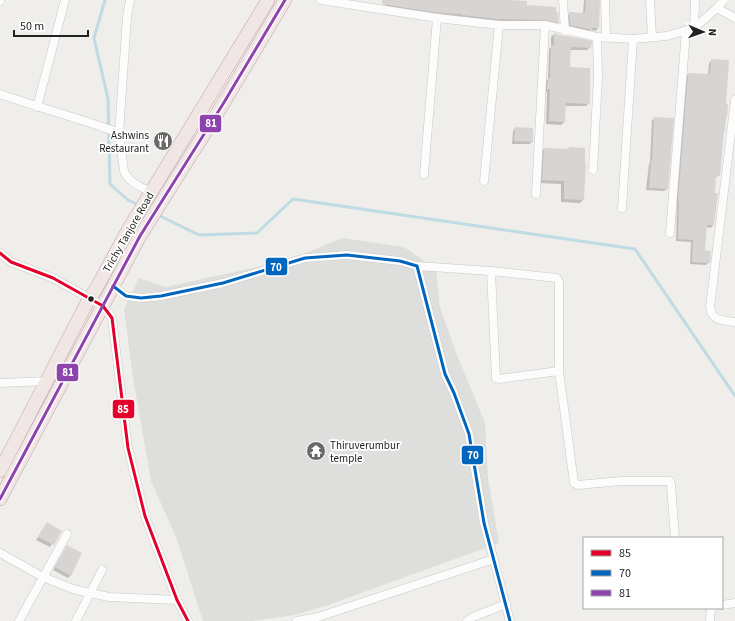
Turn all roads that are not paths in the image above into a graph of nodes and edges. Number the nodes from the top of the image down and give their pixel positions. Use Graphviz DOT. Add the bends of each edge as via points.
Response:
graph roads {
  1 [pos="65,0"];
  2 [pos="130,0"];
  3 [pos="268,0"];
  4 [pos="285,0"];
  5 [pos="321,0"];
  6 [pos="563,0"];
  7 [pos="605,0"];
  8 [pos="650,0"];
  9 [pos="695,0"];
  10 [pos="724,0"];
  11 [pos="717,8"];
  12 [pos="437,18"];
  13 [pos="735,18"];
  14 [pos="499,25"];
  15 [pos="545,25"];
  16 [pos="694,28"];
  17 [pos="565,31"];
  18 [pos="686,32"];
  19 [pos="601,37"];
  20 [pos="652,37"];
  21 [pos="633,40"];
  22 [pos="0,94"];
  23 [pos="735,100"];
  24 [pos="37,107"];
  25 [pos="116,132"];
  26 [pos="593,170"];
  27 [pos="424,174"];
  28 [pos="484,181"];
  29 [pos="149,194"];
  30 [pos="536,194"];
  31 [pos="622,208"];
  32 [pos="670,233"];
  33 [pos="0,253"];
  34 [pos="417,266"];
  35 [pos="491,271"];
  36 [pos="113,286"];
  37 [pos="89,298"];
  38 [pos="102,306"];
  39 [pos="735,322"];
  40 [pos="559,371"];
  41 [pos="48,380"];
  42 [pos="0,383"];
  43 [pos="0,471"];
  44 [pos="0,499"];
  45 [pos="67,534"];
  46 [pos="675,537"];
  47 [pos="0,553"];
  48 [pos="494,559"];
  49 [pos="102,570"];
  50 [pos="42,577"];
  51 [pos="90,593"];
  52 [pos="177,600"];
  53 [pos="735,603"];
  54 [pos="506,604"];
  55 [pos="723,605"];
  56 [pos="711,609"];
  57 [pos="319,619"];
  58 [pos="19,621"];
  59 [pos="76,621"];
  60 [pos="188,621"];
  61 [pos="297,621"];
  62 [pos="467,621"];
  63 [pos="510,621"];
  64 [pos="710,621"];
  1 -- 24 [label="street"];
  2 -- 25 [label="street"];
  3 -- 29 [label="highway, Trichy Tanjore Road"];
  4 -- 36 [label="highway, Trichy Tanjore Road" via="140,236"];
  5 -- 12 [label="street"];
  6 -- 17 [label="street"];
  7 -- 19 [label="street"];
  8 -- 20 [label="street"];
  9 -- 16 [label="street"];
  10 -- 11 [label="street"];
  11 -- 13 [label="street"];
  11 -- 16 [label="street"];
  12 -- 14 [label="street"];
  12 -- 27 [label="street"];
  14 -- 15 [label="street"];
  14 -- 28 [label="street"];
  15 -- 17 [label="street"];
  15 -- 30 [label="street"];
  16 -- 18 [label="street"];
  17 -- 19 [label="street"];
  18 -- 20 [label="street"];
  18 -- 32 [label="street"];
  19 -- 21 [label="street"];
  19 -- 26 [label="street"];
  20 -- 21 [label="street"];
  21 -- 31 [label="street"];
  22 -- 24 [label="street"];
  23 -- 39 [label="street" via="710,307 717,319"];
  24 -- 25 [label="street"];
  25 -- 29 [label="street" via="127,177"];
  29 -- 37 [label="highway, Trichy Tanjore Road"];
  33 -- 37 [label="street" via="12,262 53,278"];
  34 -- 35 [label="street"];
  34 -- 36 [label="street" via="347,256 305,258 223,283 161,296 126,296"];
  34 -- 48 [label="street" via="445,374 469,434 484,523"];
  35 -- 40 [label="street" via="558,278"];
  35 -- 40 [label="street" via="496,378 499,380"];
  36 -- 38 [label="highway, Trichy Tanjore Road"];
  37 -- 38 [label="street"];
  37 -- 41 [label="highway, Trichy Tanjore Road"];
  38 -- 44 [label="highway, Trichy Tanjore Road"];
  38 -- 52 [label="street" via="112,318 130,456 145,516"];
  40 -- 46 [label="street" via="574,484 670,481"];
  41 -- 42 [label="street"];
  41 -- 43 [label="highway, Trichy Tanjore Road"];
  45 -- 50 [label="street"];
  47 -- 50 [label="street"];
  48 -- 54 [label="street"];
  48 -- 57 [label="street"];
  49 -- 51 [label="street"];
  50 -- 51 [label="street"];
  50 -- 58 [label="street"];
  51 -- 52 [label="street" via="109,597"];
  51 -- 59 [label="street"];
  52 -- 60 [label="street"];
  53 -- 55 [label="street"];
  54 -- 62 [label="street"];
  54 -- 63 [label="street"];
  56 -- 64 [label="street"];
  57 -- 61 [label="street"];
}
